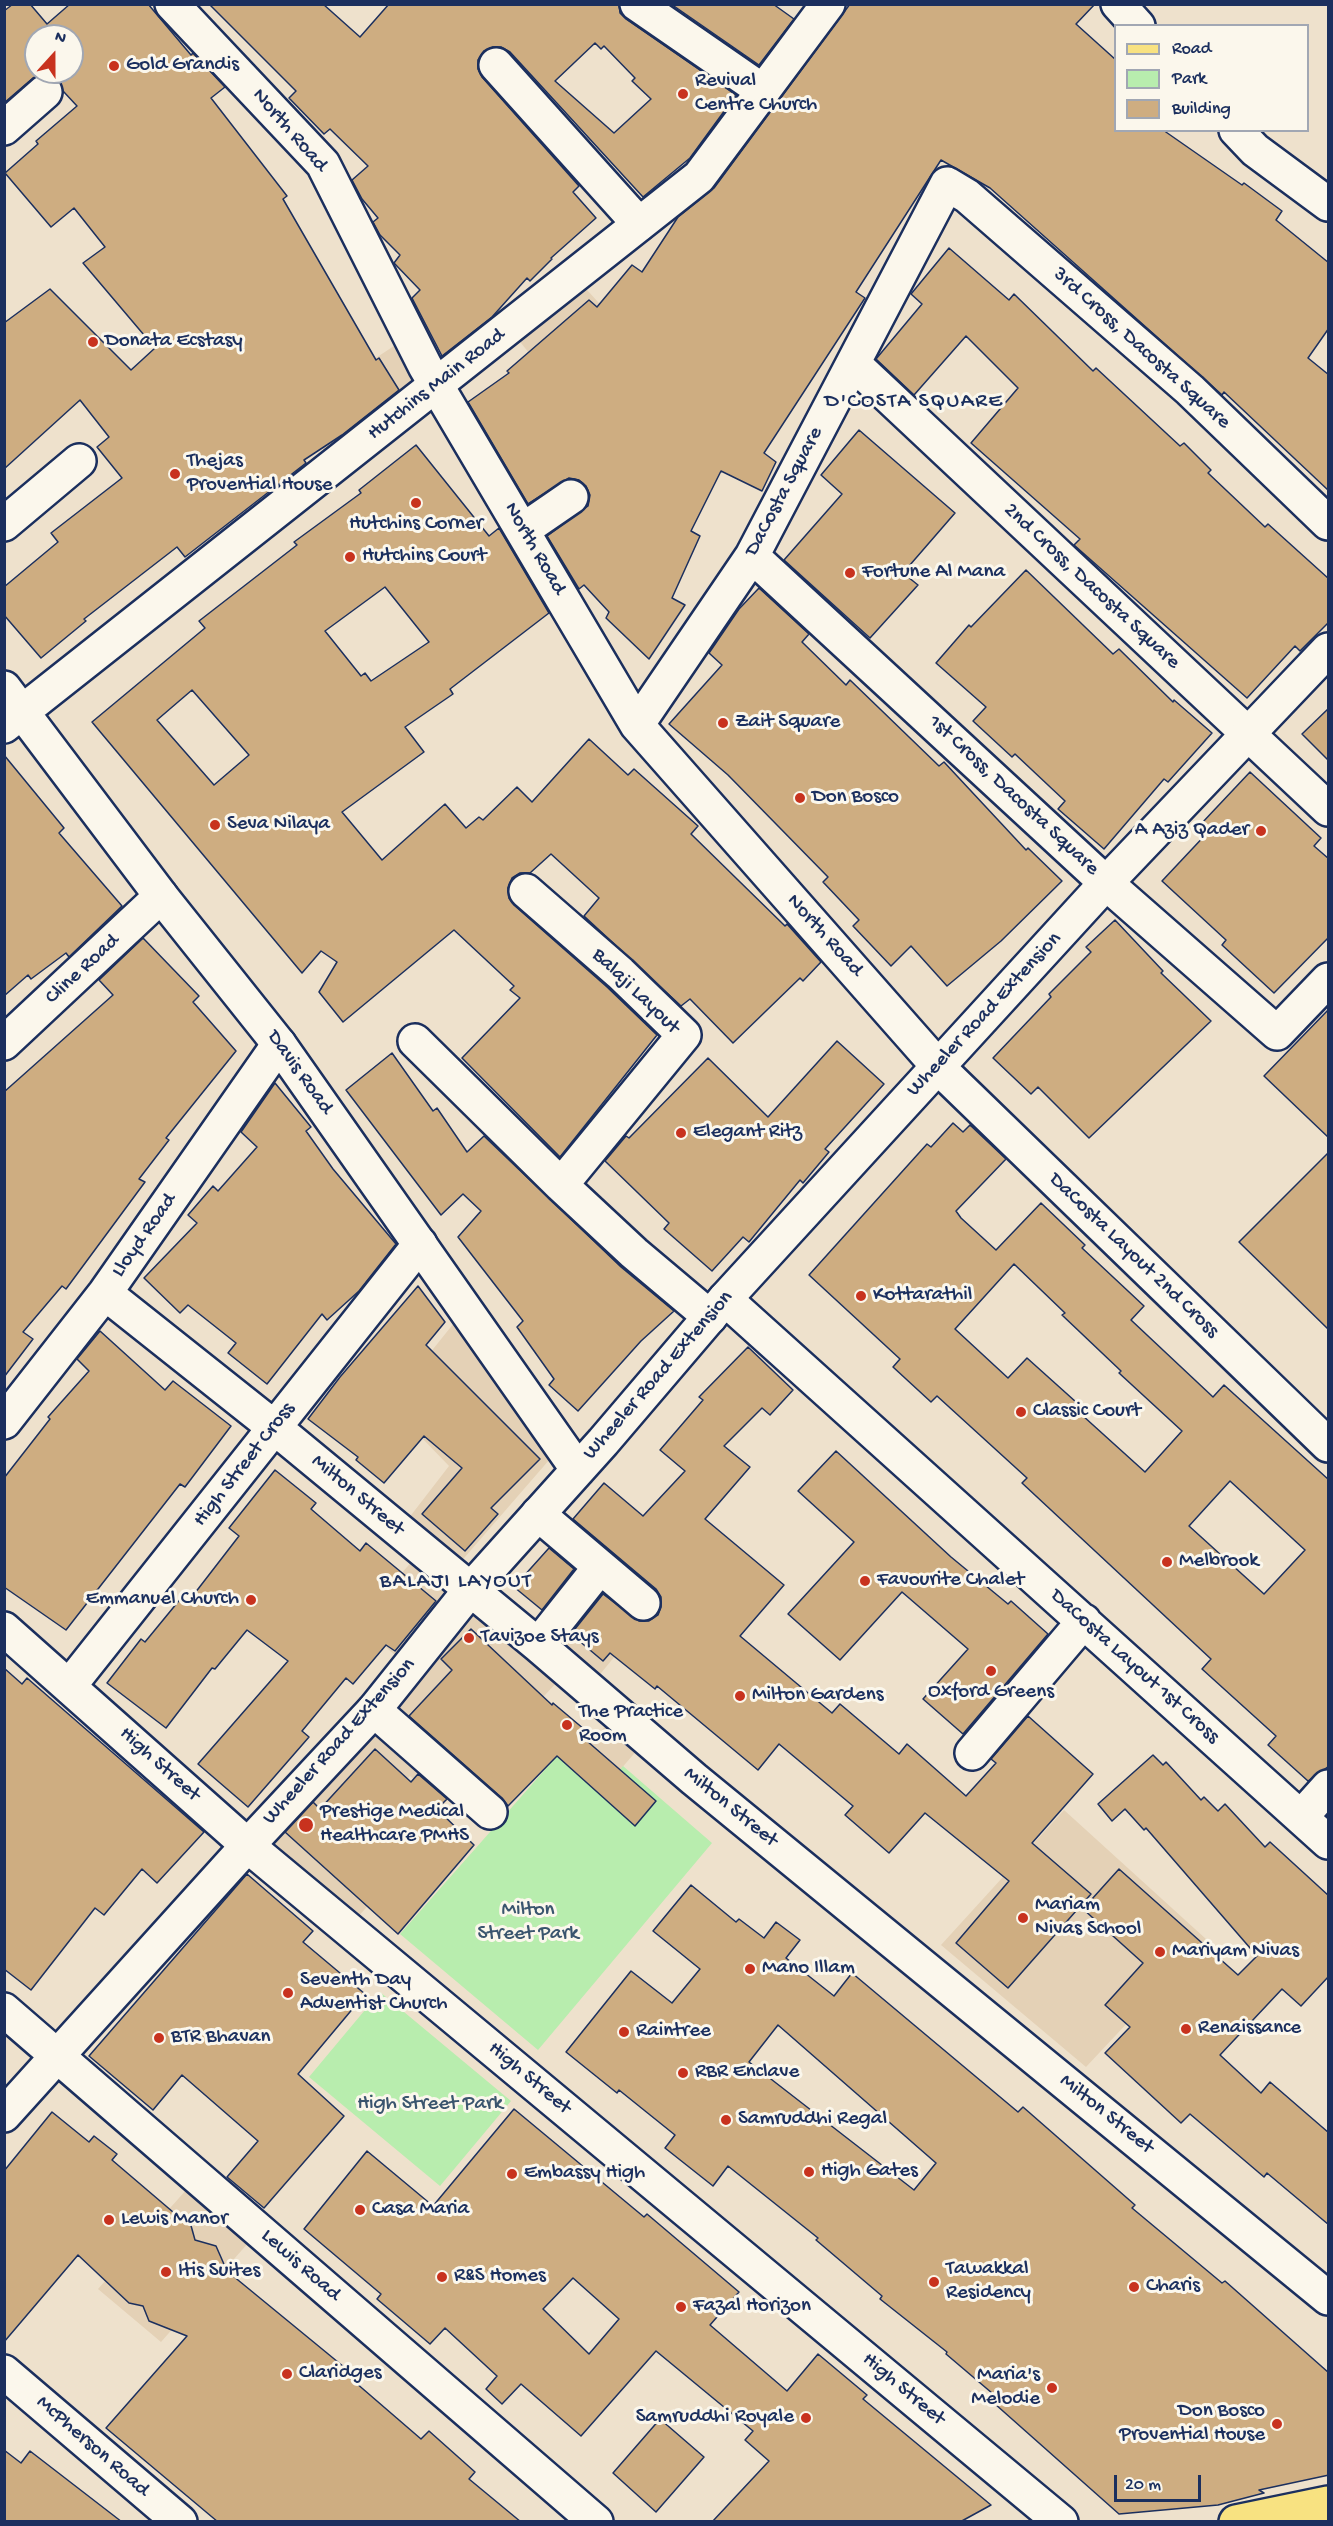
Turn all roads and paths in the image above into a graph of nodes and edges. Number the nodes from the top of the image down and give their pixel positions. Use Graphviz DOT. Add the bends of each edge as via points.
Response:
graph roads {
  1 [pos="172,4"];
  2 [pos="638,4"];
  3 [pos="828,4"];
  4 [pos="1118,4"];
  5 [pos="1136,24"];
  6 [pos="496,65"];
  7 [pos="763,91"];
  8 [pos="45,92"];
  9 [pos="4,128"];
  10 [pos="1238,132"];
  11 [pos="947,184"];
  12 [pos="1329,204"];
  13 [pos="639,224"];
  14 [pos="854,364"];
  15 [pos="438,385"];
  16 [pos="79,461"];
  17 [pos="571,497"];
  18 [pos="1329,523"];
  19 [pos="4,524"];
  20 [pos="523,530"];
  21 [pos="752,555"];
  22 [pos="1329,650"];
  23 [pos="10,708"];
  24 [pos="637,725"];
  25 [pos="1249,735"];
  26 [pos="1329,809"];
  27 [pos="1106,884"];
  28 [pos="526,891"];
  29 [pos="161,896"];
  30 [pos="1329,980"];
  31 [pos="415,1041"];
  32 [pos="4,1043"];
  33 [pos="279,1044"];
  34 [pos="939,1066"];
  35 [pos="561,1185"];
  36 [pos="420,1244"];
  37 [pos="105,1293"];
  38 [pos="718,1308"];
  39 [pos="4,1422"];
  40 [pos="275,1428"];
  41 [pos="1329,1445"];
  42 [pos="578,1470"];
  43 [pos="538,1515"];
  44 [pos="600,1567"];
  45 [pos="470,1590"];
  46 [pos="643,1604"];
  47 [pos="1084,1621"];
  48 [pos="4,1629"];
  49 [pos="538,1645"];
  50 [pos="70,1685"];
  51 [pos="374,1710"];
  52 [pos="972,1753"];
  53 [pos="1329,1787"];
  54 [pos="490,1812"];
  55 [pos="1301,1817"];
  56 [pos="1329,1842"];
  57 [pos="248,1845"];
  58 [pos="4,2010"];
  59 [pos="58,2056"];
  60 [pos="4,2115"];
  61 [pos="1329,2298"];
  62 [pos="4,2372"];
  63 [pos="1329,2504"];
  64 [pos="180,2522"];
  65 [pos="596,2522"];
  66 [pos="1061,2522"];
  67 [pos="1236,2522"];
  1 -- 15 [label="street, North Road" via="323,164"];
  2 -- 7 [label="street"];
  3 -- 7 [label="street, Hutchins Main Road"];
  4 -- 5 [label="street"];
  6 -- 13 [label="street"];
  7 -- 13 [label="street, Hutchins Main Road" via="699,177"];
  8 -- 9 [label="street"];
  10 -- 12 [label="street" via="1255,150"];
  11 -- 14 [label="street, DaCosta Square"];
  11 -- 18 [label="street, 3rd Cross, Dacosta Square" via="967,196 1190,390"];
  13 -- 15 [label="street, Hutchins Main Road"];
  14 -- 21 [label="street, DaCosta Square"];
  14 -- 25 [label="street, 2nd Cross, Dacosta Square"];
  15 -- 20 [label="street, North Road"];
  15 -- 23 [label="street, Hutchins Main Road"];
  16 -- 19 [label="street"];
  17 -- 20 [label="street"];
  20 -- 24 [label="street, North Road"];
  21 -- 24 [label="street, DaCosta Square"];
  21 -- 27 [label="street, 1st Cross, Dacosta Square"];
  22 -- 25 [label="street, Wheeler Road Extension"];
  23 -- 29 [label="street, Davis Road"];
  24 -- 34 [label="street, North Road"];
  25 -- 26 [label="street, 2nd Cross, Dacosta Square"];
  25 -- 27 [label="street, Wheeler Road Extension"];
  27 -- 30 [label="street, 1st Cross, Dacosta Square" via="1277,1033"];
  27 -- 34 [label="street, Wheeler Road Extension"];
  28 -- 35 [label="street, Balaji Layout" via="620,972 684,1035"];
  29 -- 32 [label="street, Cline Road"];
  29 -- 33 [label="street, Davis Road"];
  31 -- 35 [label="street"];
  33 -- 36 [label="street, Davis Road"];
  33 -- 37 [label="street, Lloyd Road"];
  34 -- 38 [label="street, Wheeler Road Extension"];
  34 -- 41 [label="street, DaCosta Layout 2nd Cross"];
  35 -- 38 [label="street" via="634,1253"];
  36 -- 40 [label="street, High Street Cross"];
  36 -- 42 [label="street, Davis Road"];
  37 -- 39 [label="street, Lloyd Road"];
  37 -- 40 [label="street, Milton Street"];
  38 -- 42 [label="street, Wheeler Road Extension"];
  38 -- 47 [label="street, DaCosta Layout 1st Cross"];
  40 -- 45 [label="street, Milton Street"];
  40 -- 50 [label="street, High Street Cross"];
  42 -- 43 [label="street, Wheeler Road Extension"];
  43 -- 44 [label="street"];
  43 -- 45 [label="street, Wheeler Road Extension"];
  44 -- 46 [label="street"];
  44 -- 49 [label="street"];
  45 -- 49 [label="street, Milton Street"];
  45 -- 51 [label="street, Wheeler Road Extension"];
  47 -- 52 [label="street"];
  47 -- 55 [label="street, DaCosta Layout 1st Cross"];
  48 -- 50 [label="street, High Street"];
  49 -- 61 [label="street, Milton Street" via="694,1779"];
  50 -- 57 [label="street, High Street"];
  51 -- 54 [label="street"];
  51 -- 57 [label="street, Wheeler Road Extension"];
  53 -- 55 [label="street"];
  55 -- 56 [label="street, DaCosta Layout 1st Cross"];
  57 -- 59 [label="street, Wheeler Road Extension"];
  57 -- 66 [label="street, High Street"];
  58 -- 59 [label="street, Lewis Road"];
  59 -- 60 [label="street, Wheeler Road Extension"];
  59 -- 65 [label="street, Lewis Road"];
  62 -- 64 [label="street, McPherson Road"];
  63 -- 67 [label="main road"];
}
